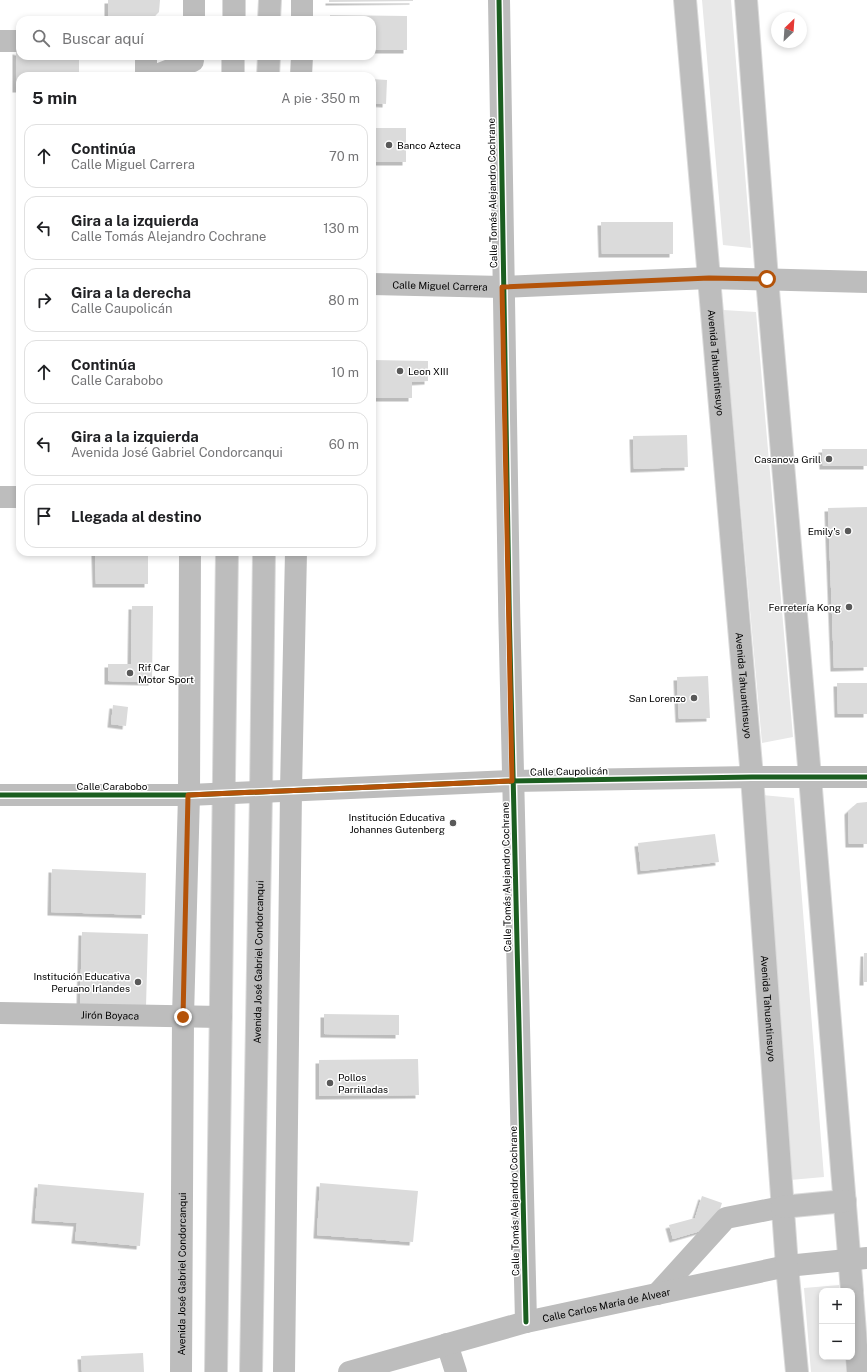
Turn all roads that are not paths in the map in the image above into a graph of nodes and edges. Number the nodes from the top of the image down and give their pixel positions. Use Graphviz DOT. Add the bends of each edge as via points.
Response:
graph roads {
  1 [pos="194,0"];
  2 [pos="234,0"];
  3 [pos="270,0"];
  4 [pos="302,0"];
  5 [pos="499,0"];
  6 [pos="685,0"];
  7 [pos="746,0"];
  8 [pos="194,16"];
  9 [pos="234,16"];
  10 [pos="269,16"];
  11 [pos="302,16"];
  12 [pos="0,41"];
  13 [pos="16,41"];
  14 [pos="146,60"];
  15 [pos="233,60"];
  16 [pos="268,60"];
  17 [pos="302,60"];
  18 [pos="193,64"];
  19 [pos="146,72"];
  20 [pos="167,72"];
  21 [pos="233,72"];
  22 [pos="268,72"];
  23 [pos="302,72"];
  24 [pos="709,278"];
  25 [pos="767,279"];
  26 [pos="867,282"];
  27 [pos="376,284"];
  28 [pos="502,287"];
  29 [pos="0,497"];
  30 [pos="16,497"];
  31 [pos="190,556"];
  32 [pos="226,556"];
  33 [pos="264,556"];
  34 [pos="296,556"];
  35 [pos="752,777"];
  36 [pos="810,777"];
  37 [pos="867,778"];
  38 [pos="512,781"];
  39 [pos="291,790"];
  40 [pos="261,792"];
  41 [pos="223,794"];
  42 [pos="0,795"];
  43 [pos="188,795"];
  44 [pos="0,1013"];
  45 [pos="183,1017"];
  46 [pos="221,1017"];
  47 [pos="844,1201"];
  48 [pos="782,1207"];
  49 [pos="858,1259"];
  50 [pos="786,1266"];
  51 [pos="853,1288"];
  52 [pos="657,1294"];
  53 [pos="526,1322"];
  54 [pos="854,1324"];
  55 [pos="447,1344"];
  56 [pos="181,1372"];
  57 [pos="216,1372"];
  58 [pos="251,1372"];
  59 [pos="284,1372"];
  60 [pos="349,1372"];
  61 [pos="456,1372"];
  62 [pos="797,1372"];
  63 [pos="858,1372"];
  1 -- 8 [label="main road"];
  2 -- 9 [label="main road"];
  3 -- 10 [label="main road"];
  4 -- 11 [label="main road"];
  5 -- 28 [label="main road, Calle Tomás Alejandro Cochrane"];
  6 -- 24 [label="main road, Avenida Tahuantinsuyo"];
  7 -- 25 [label="main road"];
  12 -- 13 [label="main road"];
  14 -- 19 [label="main road"];
  15 -- 21 [label="main road"];
  16 -- 22 [label="main road"];
  17 -- 23 [label="main road"];
  18 -- 20 [label="main road"];
  24 -- 25 [label="main road, Calle Miguel Carrera"];
  24 -- 28 [label="main road, Calle Miguel Carrera"];
  24 -- 35 [label="main road, Avenida Tahuantinsuyo"];
  25 -- 26 [label="main road, Calle Miguel Carrera"];
  25 -- 36 [label="main road"];
  27 -- 28 [label="main road, Calle Miguel Carrera"];
  28 -- 38 [label="main road, Calle Tomás Alejandro Cochrane"];
  29 -- 30 [label="main road"];
  31 -- 43 [label="main road, Avenida José Gabriel Condorcanqui"];
  32 -- 41 [label="main road"];
  33 -- 40 [label="main road, Avenida José Gabriel Condorcanqui"];
  34 -- 39 [label="main road"];
  35 -- 36 [label="main road, Calle Caupolicán"];
  35 -- 38 [label="main road, Calle Caupolicán"];
  35 -- 48 [label="main road, Avenida Tahuantinsuyo"];
  36 -- 37 [label="main road, Calle Caupolicán"];
  36 -- 47 [label="main road"];
  38 -- 39 [label="main road, Calle Caupolicán"];
  38 -- 53 [label="main road, Calle Tomás Alejandro Cochrane"];
  39 -- 40 [label="main road, Calle Caupolicán"];
  39 -- 59 [label="main road"];
  40 -- 41 [label="main road, Calle Caupolicán"];
  40 -- 58 [label="main road, Avenida José Gabriel Condorcanqui"];
  41 -- 43 [label="main road, Calle Carabobo"];
  41 -- 46 [label="main road"];
  42 -- 43 [label="main road, Calle Carabobo"];
  43 -- 45 [label="main road, Avenida José Gabriel Condorcanqui"];
  44 -- 45 [label="main road, Jirón Boyaca"];
  45 -- 46 [label="main road, Jirón Boyaca"];
  45 -- 56 [label="main road, Avenida José Gabriel Condorcanqui"];
  46 -- 57 [label="main road"];
  47 -- 48 [label="main road"];
  47 -- 49 [label="main road"];
  48 -- 50 [label="main road, Avenida Tahuantinsuyo"];
  48 -- 52 [label="main road" via="726,1218"];
  49 -- 50 [label="main road, Calle Carlos María de Alvear"];
  49 -- 51 [label="main road"];
  50 -- 52 [label="main road, Calle Carlos María de Alvear"];
  50 -- 62 [label="main road, Avenida Tahuantinsuyo"];
  52 -- 53 [label="main road, Calle Carlos María de Alvear"];
  53 -- 55 [label="main road, Calle Carlos María de Alvear"];
  54 -- 63 [label="main road"];
  55 -- 60 [label="main road, Calle Carlos María de Alvear"];
  55 -- 61 [label="main road"];
}
